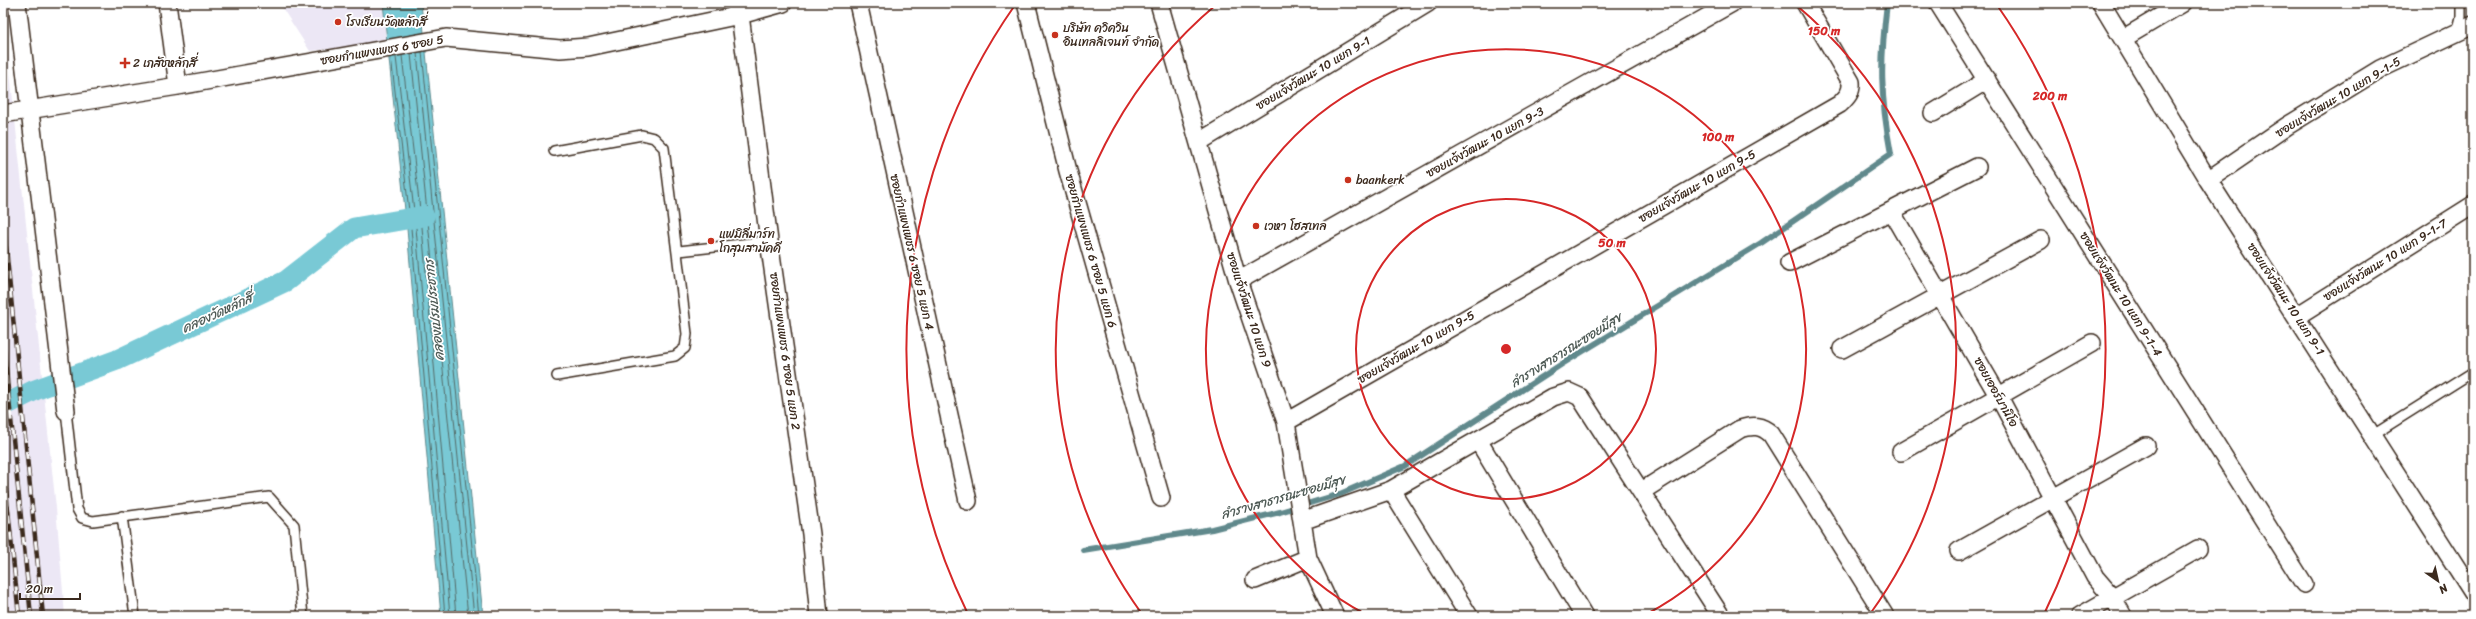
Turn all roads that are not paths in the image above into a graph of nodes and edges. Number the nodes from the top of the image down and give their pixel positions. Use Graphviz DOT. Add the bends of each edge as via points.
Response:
graph roads {
  1 [pos="17,3"];
  2 [pos="167,3"];
  3 [pos="783,3"];
  4 [pos="858,3"];
  5 [pos="1026,3"];
  6 [pos="1159,3"];
  7 [pos="1428,3"];
  8 [pos="1732,3"];
  9 [pos="1805,3"];
  10 [pos="1938,3"];
  11 [pos="2101,3"];
  12 [pos="2183,3"];
  13 [pos="2461,3"];
  14 [pos="738,9"];
  15 [pos="2473,25"];
  16 [pos="2457,33"];
  17 [pos="2124,38"];
  18 [pos="1987,80"];
  19 [pos="178,86"];
  20 [pos="29,109"];
  21 [pos="1933,113"];
  22 [pos="3,114"];
  23 [pos="1199,142"];
  24 [pos="554,151"];
  25 [pos="1977,167"];
  26 [pos="2208,180"];
  27 [pos="2473,204"];
  28 [pos="1891,211"];
  29 [pos="2041,240"];
  30 [pos="769,241"];
  31 [pos="678,251"];
  32 [pos="1789,263"];
  33 [pos="1238,280"];
  34 [pos="1941,294"];
  35 [pos="2298,316"];
  36 [pos="2092,342"];
  37 [pos="1842,349"];
  38 [pos="2473,372"];
  39 [pos="557,376"];
  40 [pos="1999,397"];
  41 [pos="66,411"];
  42 [pos="1286,422"];
  43 [pos="2373,435"];
  44 [pos="1479,442"];
  45 [pos="2146,446"];
  46 [pos="1901,452"];
  47 [pos="1391,490"];
  48 [pos="1642,491"];
  49 [pos="2054,497"];
  50 [pos="1161,498"];
  51 [pos="968,501"];
  52 [pos="1301,512"];
  53 [pos="122,516"];
  54 [pos="2198,549"];
  55 [pos="1959,551"];
  56 [pos="1308,558"];
  57 [pos="2095,577"];
  58 [pos="1255,580"];
  59 [pos="2304,584"];
  60 [pos="2473,593"];
  61 [pos="2113,598"];
  62 [pos="2100,611"];
  63 [pos="135,616"];
  64 [pos="303,616"];
  65 [pos="819,616"];
  66 [pos="1335,616"];
  67 [pos="1468,616"];
  68 [pos="1584,616"];
  69 [pos="1721,616"];
  70 [pos="1885,616"];
  71 [pos="2080,616"];
  72 [pos="2123,616"];
  1 -- 20 [label="street"];
  2 -- 19 [label="street"];
  3 -- 14 [label="street, ซอยกำแพงเพชร 6 ซอย 5"];
  4 -- 51 [label="street, ซอยกำแพงเพชร 6 ซอย 5 แยก 4"];
  5 -- 50 [label="street, ซอยกำแพงเพชร 6 ซอย 5 แยก 6" via="1068,171"];
  6 -- 23 [label="street, ซอยแจ้งวัฒนะ 10 แยก 9"];
  7 -- 23 [label="street, ซอยแจ้งวัฒนะ 10 แยก 9-1"];
  8 -- 33 [label="street, ซอยแจ้งวัฒนะ 10 แยก 9-3"];
  9 -- 42 [label="street, ซอยแจ้งวัฒนะ 10 แยก 9-5" via="1851,82 1851,89 1840,104"];
  10 -- 18 [label="street, ซอยแจ้งวัฒนะ 10 แยก 9-1-4"];
  11 -- 17 [label="street, ซอยแจ้งวัฒนะ 10 แยก 9-1"];
  12 -- 17 [label="street"];
  13 -- 16 [label="lane"];
  14 -- 19 [label="street, ซอยกำแพงเพชร 6 ซอย 5" via="588,47 560,49 446,38"];
  14 -- 30 [label="street, ซอยกำแพงเพชร 6 ซอย 5 แยก 2"];
  15 -- 16 [label="street, ซอยแจ้งวัฒนะ 10 แยก 9-1-5"];
  16 -- 26 [label="street, ซอยแจ้งวัฒนะ 10 แยก 9-1-5" via="2380,69 2287,126"];
  17 -- 26 [label="street, ซอยแจ้งวัฒนะ 10 แยก 9-1"];
  18 -- 21 [label="street"];
  18 -- 59 [label="street, ซอยแจ้งวัฒนะ 10 แยก 9-1-4"];
  19 -- 20 [label="street, ซอยกำแพงเพชร 6 ซอย 5"];
  20 -- 22 [label="street, ซอยกำแพงเพชร 6 ซอย 5"];
  20 -- 41 [label="street"];
  23 -- 33 [label="street, ซอยแจ้งวัฒนะ 10 แยก 9"];
  24 -- 31 [label="lane" via="642,135 654,138 664,148"];
  25 -- 28 [label="street"];
  26 -- 35 [label="street, ซอยแจ้งวัฒนะ 10 แยก 9-1"];
  27 -- 35 [label="street, ซอยแจ้งวัฒนะ 10 แยก 9-1-7"];
  28 -- 32 [label="street"];
  28 -- 34 [label="street, ซอยเออร์บานิโอ"];
  29 -- 34 [label="street"];
  30 -- 31 [label="lane"];
  30 -- 65 [label="street, ซอยกำแพงเพชร 6 ซอย 5 แยก 2" via="812,534"];
  31 -- 39 [label="lane" via="687,334 685,348 675,356"];
  33 -- 42 [label="street, ซอยแจ้งวัฒนะ 10 แยก 9"];
  34 -- 37 [label="street"];
  34 -- 40 [label="street, ซอยเออร์บานิโอ"];
  35 -- 43 [label="street, ซอยแจ้งวัฒนะ 10 แยก 9-1"];
  36 -- 40 [label="street"];
  38 -- 43 [label="lane"];
  40 -- 46 [label="street"];
  40 -- 49 [label="street, ซอยเออร์บานิโอ"];
  41 -- 53 [label="lane" via="76,509 86,521"];
  42 -- 52 [label="street, ซอยแจ้งวัฒนะ 10 แยก 9"];
  43 -- 60 [label="street, ซอยแจ้งวัฒนะ 10 แยก 9-1"];
  44 -- 47 [label="street"];
  44 -- 48 [label="street" via="1553,397 1562,393 1575,394 1580,397"];
  44 -- 68 [label="street"];
  45 -- 49 [label="street"];
  47 -- 52 [label="street"];
  47 -- 67 [label="street"];
  48 -- 69 [label="street"];
  48 -- 70 [label="street" via="1740,429 1757,426 1765,429 1771,434"];
  49 -- 55 [label="street"];
  49 -- 57 [label="street, ซอยเออร์บานิโอ"];
  52 -- 56 [label="street, ซอยแจ้งวัฒนะ 10 แยก 9"];
  53 -- 63 [label="lane"];
  53 -- 64 [label="lane" via="269,497 294,525"];
  54 -- 61 [label="street"];
  56 -- 58 [label="street"];
  56 -- 66 [label="street, ซอยแจ้งวัฒนะ 10 แยก 9"];
  57 -- 61 [label="street, ซอยเออร์บานิโอ"];
  57 -- 62 [label="street, ซอยเออร์บานิโอ"];
  61 -- 62 [label="street"];
  61 -- 72 [label="street, ซอยเออร์บานิโอ"];
  62 -- 71 [label="street"];
}
